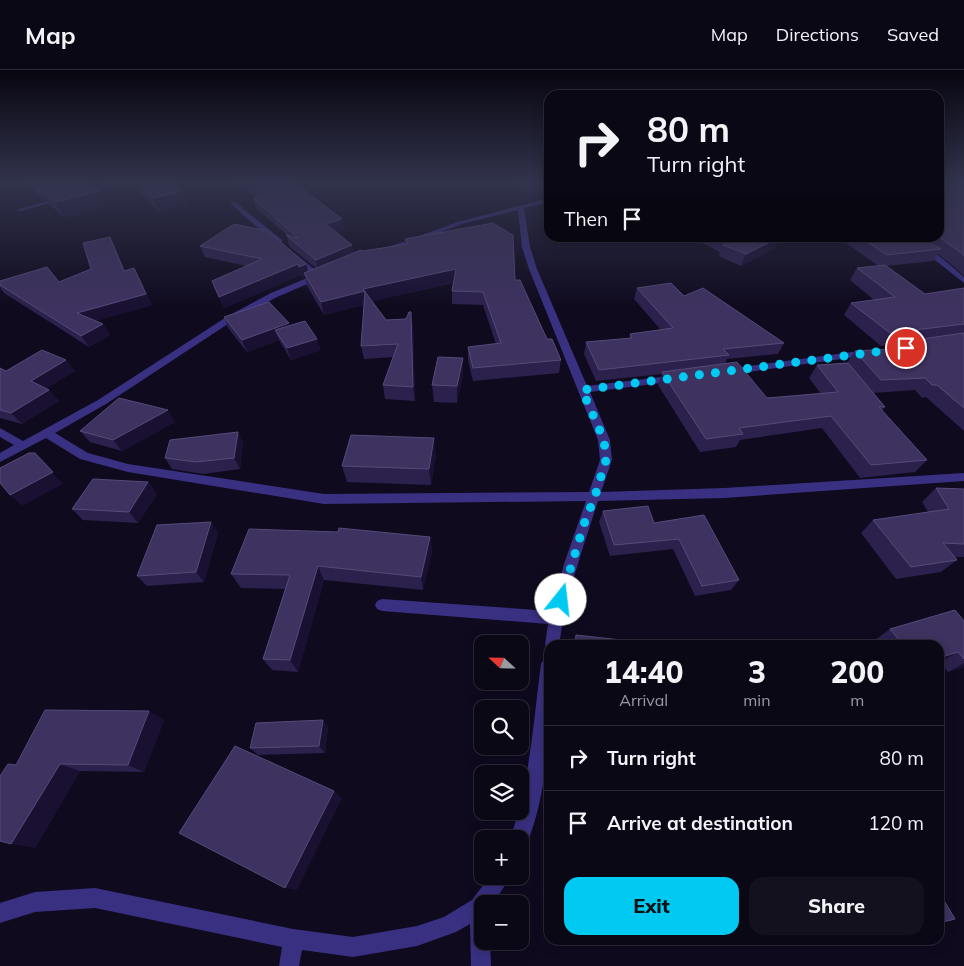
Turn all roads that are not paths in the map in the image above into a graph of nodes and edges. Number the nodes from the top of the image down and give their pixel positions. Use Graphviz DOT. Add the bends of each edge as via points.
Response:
graph roads {
  1 [pos="258,225"];
  2 [pos="455,225"];
  3 [pos="524,225"];
  4 [pos="909,242"];
  5 [pos="374,254"];
  6 [pos="334,270"];
  7 [pos="318,277"];
  8 [pos="964,281"];
  9 [pos="878,352"];
  10 [pos="711,374"];
  11 [pos="691,376"];
  12 [pos="582,390"];
  13 [pos="0,432"];
  14 [pos="47,434"];
  15 [pos="23,446"];
  16 [pos="0,458"];
  17 [pos="964,477"];
  18 [pos="595,496"];
  19 [pos="382,605"];
  20 [pos="556,618"];
  21 [pos="553,640"];
  22 [pos="544,708"];
  23 [pos="523,830"];
  24 [pos="474,910"];
  25 [pos="0,913"];
  26 [pos="293,939"];
  27 [pos="480,950"];
  28 [pos="289,966"];
  29 [pos="481,966"];
  1 -- 7 [label="street"];
  2 -- 5 [label="street"];
  3 -- 12 [label="street" via="528,254"];
  4 -- 8 [label="street" via="938,258"];
  6 -- 7 [label="street"];
  7 -- 14 [label="street" via="231,318"];
  9 -- 10 [label="street"];
  11 -- 12 [label="street"];
  12 -- 18 [label="street" via="604,440 606,460"];
  13 -- 15 [label="street"];
  14 -- 15 [label="street"];
  14 -- 18 [label="street" via="84,456 128,468 324,499"];
  15 -- 16 [label="street"];
  17 -- 18 [label="street" via="724,493"];
  18 -- 20 [label="street"];
  19 -- 20 [label="street"];
  20 -- 21 [label="street"];
  22 -- 23 [label="street" via="536,778"];
  24 -- 26 [label="street" via="449,925 417,936 353,947"];
  25 -- 26 [label="street" via="35,902 95,898"];
  26 -- 28 [label="street"];
  27 -- 29 [label="street"];
}
